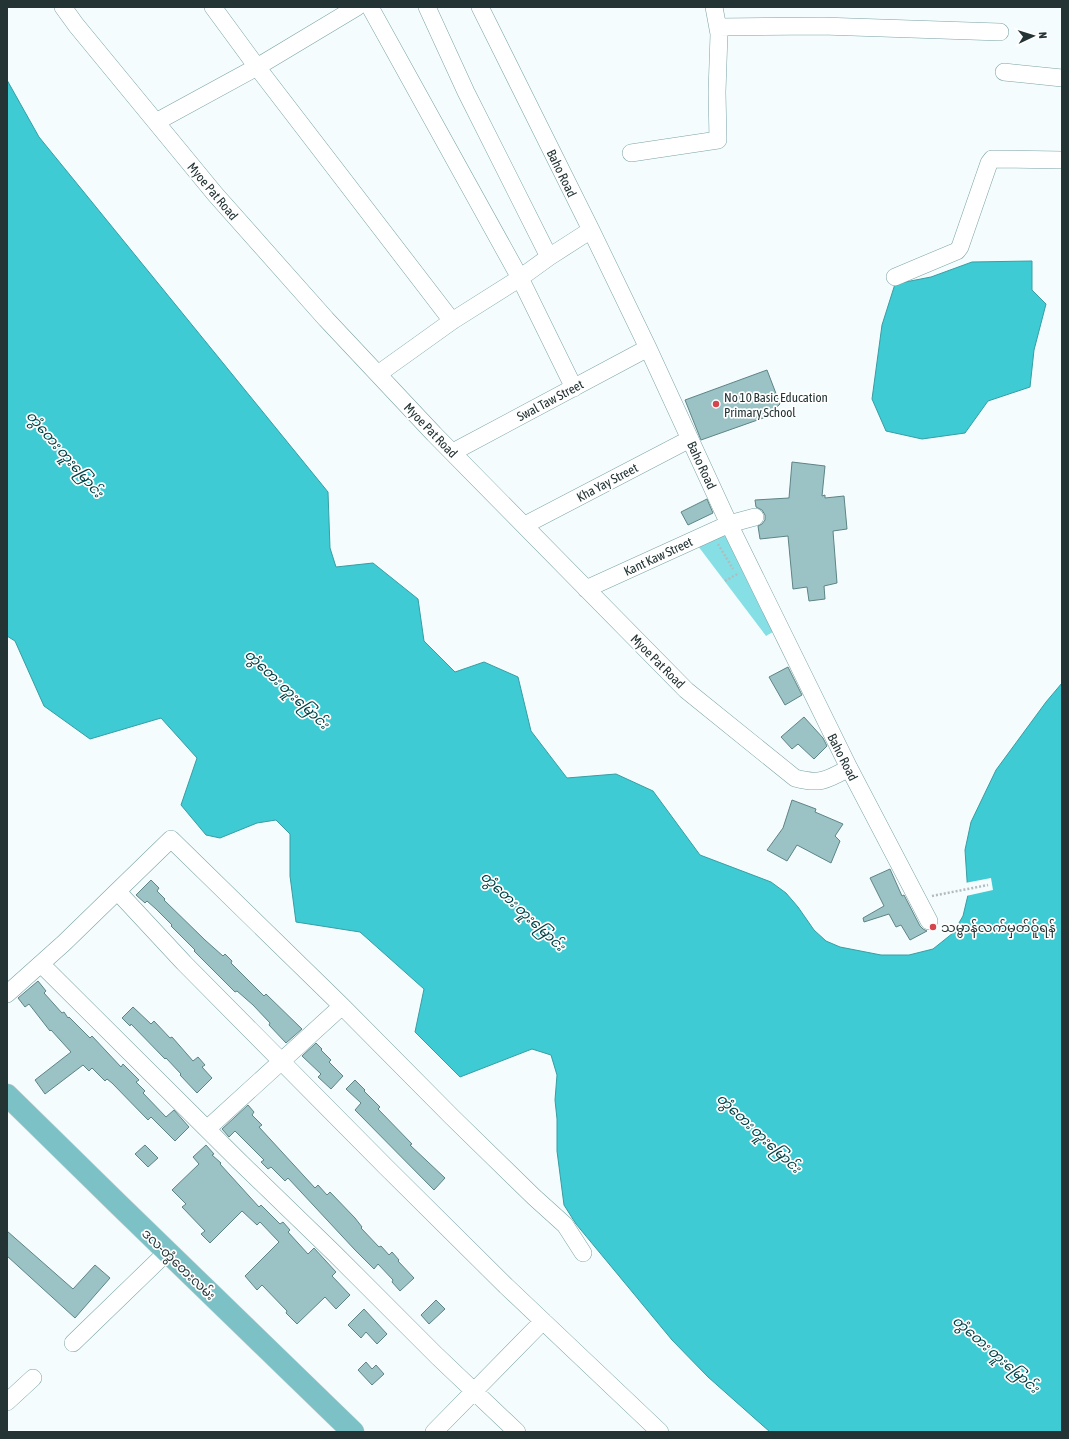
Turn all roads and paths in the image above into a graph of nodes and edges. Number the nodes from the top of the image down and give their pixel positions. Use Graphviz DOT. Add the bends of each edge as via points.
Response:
graph roads {
  1 [pos="64,7"];
  2 [pos="213,7"];
  3 [pos="357,7"];
  4 [pos="370,7"];
  5 [pos="427,7"];
  6 [pos="480,7"];
  7 [pos="714,7"];
  8 [pos="718,27"];
  9 [pos="1000,32"];
  10 [pos="257,67"];
  11 [pos="1004,72"];
  12 [pos="1062,78"];
  13 [pos="156,122"];
  14 [pos="631,153"];
  15 [pos="1062,160"];
  16 [pos="591,230"];
  17 [pos="549,257"];
  18 [pos="894,277"];
  19 [pos="520,278"];
  20 [pos="452,321"];
  21 [pos="648,348"];
  22 [pos="378,374"];
  23 [pos="574,388"];
  24 [pos="690,439"];
  25 [pos="453,452"];
  26 [pos="754,517"];
  27 [pos="729,524"];
  28 [pos="525,525"];
  29 [pos="586,589"];
  30 [pos="849,768"];
  31 [pos="988,885"];
  32 [pos="118,892"];
  33 [pos="933,896"];
  34 [pos="929,921"];
  35 [pos="41,964"];
  36 [pos="7,994"];
  37 [pos="342,1006"];
  38 [pos="281,1061"];
  39 [pos="7,1095"];
  40 [pos="207,1129"];
  41 [pos="167,1252"];
  42 [pos="583,1253"];
  43 [pos="542,1321"];
  44 [pos="73,1343"];
  45 [pos="33,1378"];
  46 [pos="474,1391"];
  47 [pos="7,1402"];
  48 [pos="353,1432"];
  49 [pos="434,1432"];
  50 [pos="517,1432"];
  51 [pos="660,1432"];
  1 -- 13 [label="street, Myoe Pat Road"];
  2 -- 10 [label="street"];
  3 -- 10 [label="street"];
  4 -- 19 [label="street"];
  5 -- 17 [label="street" via="466,92"];
  6 -- 16 [label="street, Baho Road"];
  7 -- 8 [label="street"];
  8 -- 9 [label="street" via="822,26"];
  8 -- 14 [label="street" via="718,140"];
  10 -- 13 [label="street"];
  10 -- 20 [label="street"];
  11 -- 12 [label="street"];
  13 -- 22 [label="street, Myoe Pat Road" via="215,194"];
  15 -- 18 [label="street" via="992,159 957,252"];
  16 -- 17 [label="street"];
  16 -- 21 [label="street, Baho Road"];
  17 -- 19 [label="street"];
  19 -- 20 [label="street"];
  19 -- 23 [label="street"];
  20 -- 22 [label="street"];
  21 -- 23 [label="street, Swal Taw Street"];
  21 -- 24 [label="street, Baho Road"];
  22 -- 25 [label="street, Myoe Pat Road"];
  23 -- 25 [label="street, Swal Taw Street"];
  24 -- 27 [label="street, Baho Road"];
  24 -- 28 [label="street, Kha Yay Street"];
  25 -- 28 [label="street, Myoe Pat Road"];
  26 -- 27 [label="street, Kant Kaw Street"];
  27 -- 29 [label="street, Kant Kaw Street"];
  27 -- 30 [label="street, Baho Road"];
  28 -- 29 [label="street, Myoe Pat Road"];
  29 -- 30 [label="street, Myoe Pat Road" via="686,690 795,778 809,782 824,781"];
  30 -- 34 [label="street, Baho Road"];
  31 -- 33 [label="path"];
  32 -- 35 [label="street"];
  32 -- 37 [label="street" via="171,839"];
  32 -- 38 [label="street"];
  35 -- 36 [label="street"];
  35 -- 40 [label="street"];
  37 -- 38 [label="street"];
  37 -- 42 [label="street" via="463,1128 565,1225"];
  38 -- 40 [label="street"];
  38 -- 43 [label="street"];
  39 -- 41 [label="main road, ဒလ-တွံတေးလမ်း"];
  40 -- 46 [label="street"];
  41 -- 44 [label="street"];
  41 -- 48 [label="main road, ဒလ-တွံတေးလမ်း"];
  43 -- 46 [label="street"];
  43 -- 51 [label="street"];
  45 -- 47 [label="street"];
  46 -- 49 [label="street"];
  46 -- 50 [label="street"];
}
